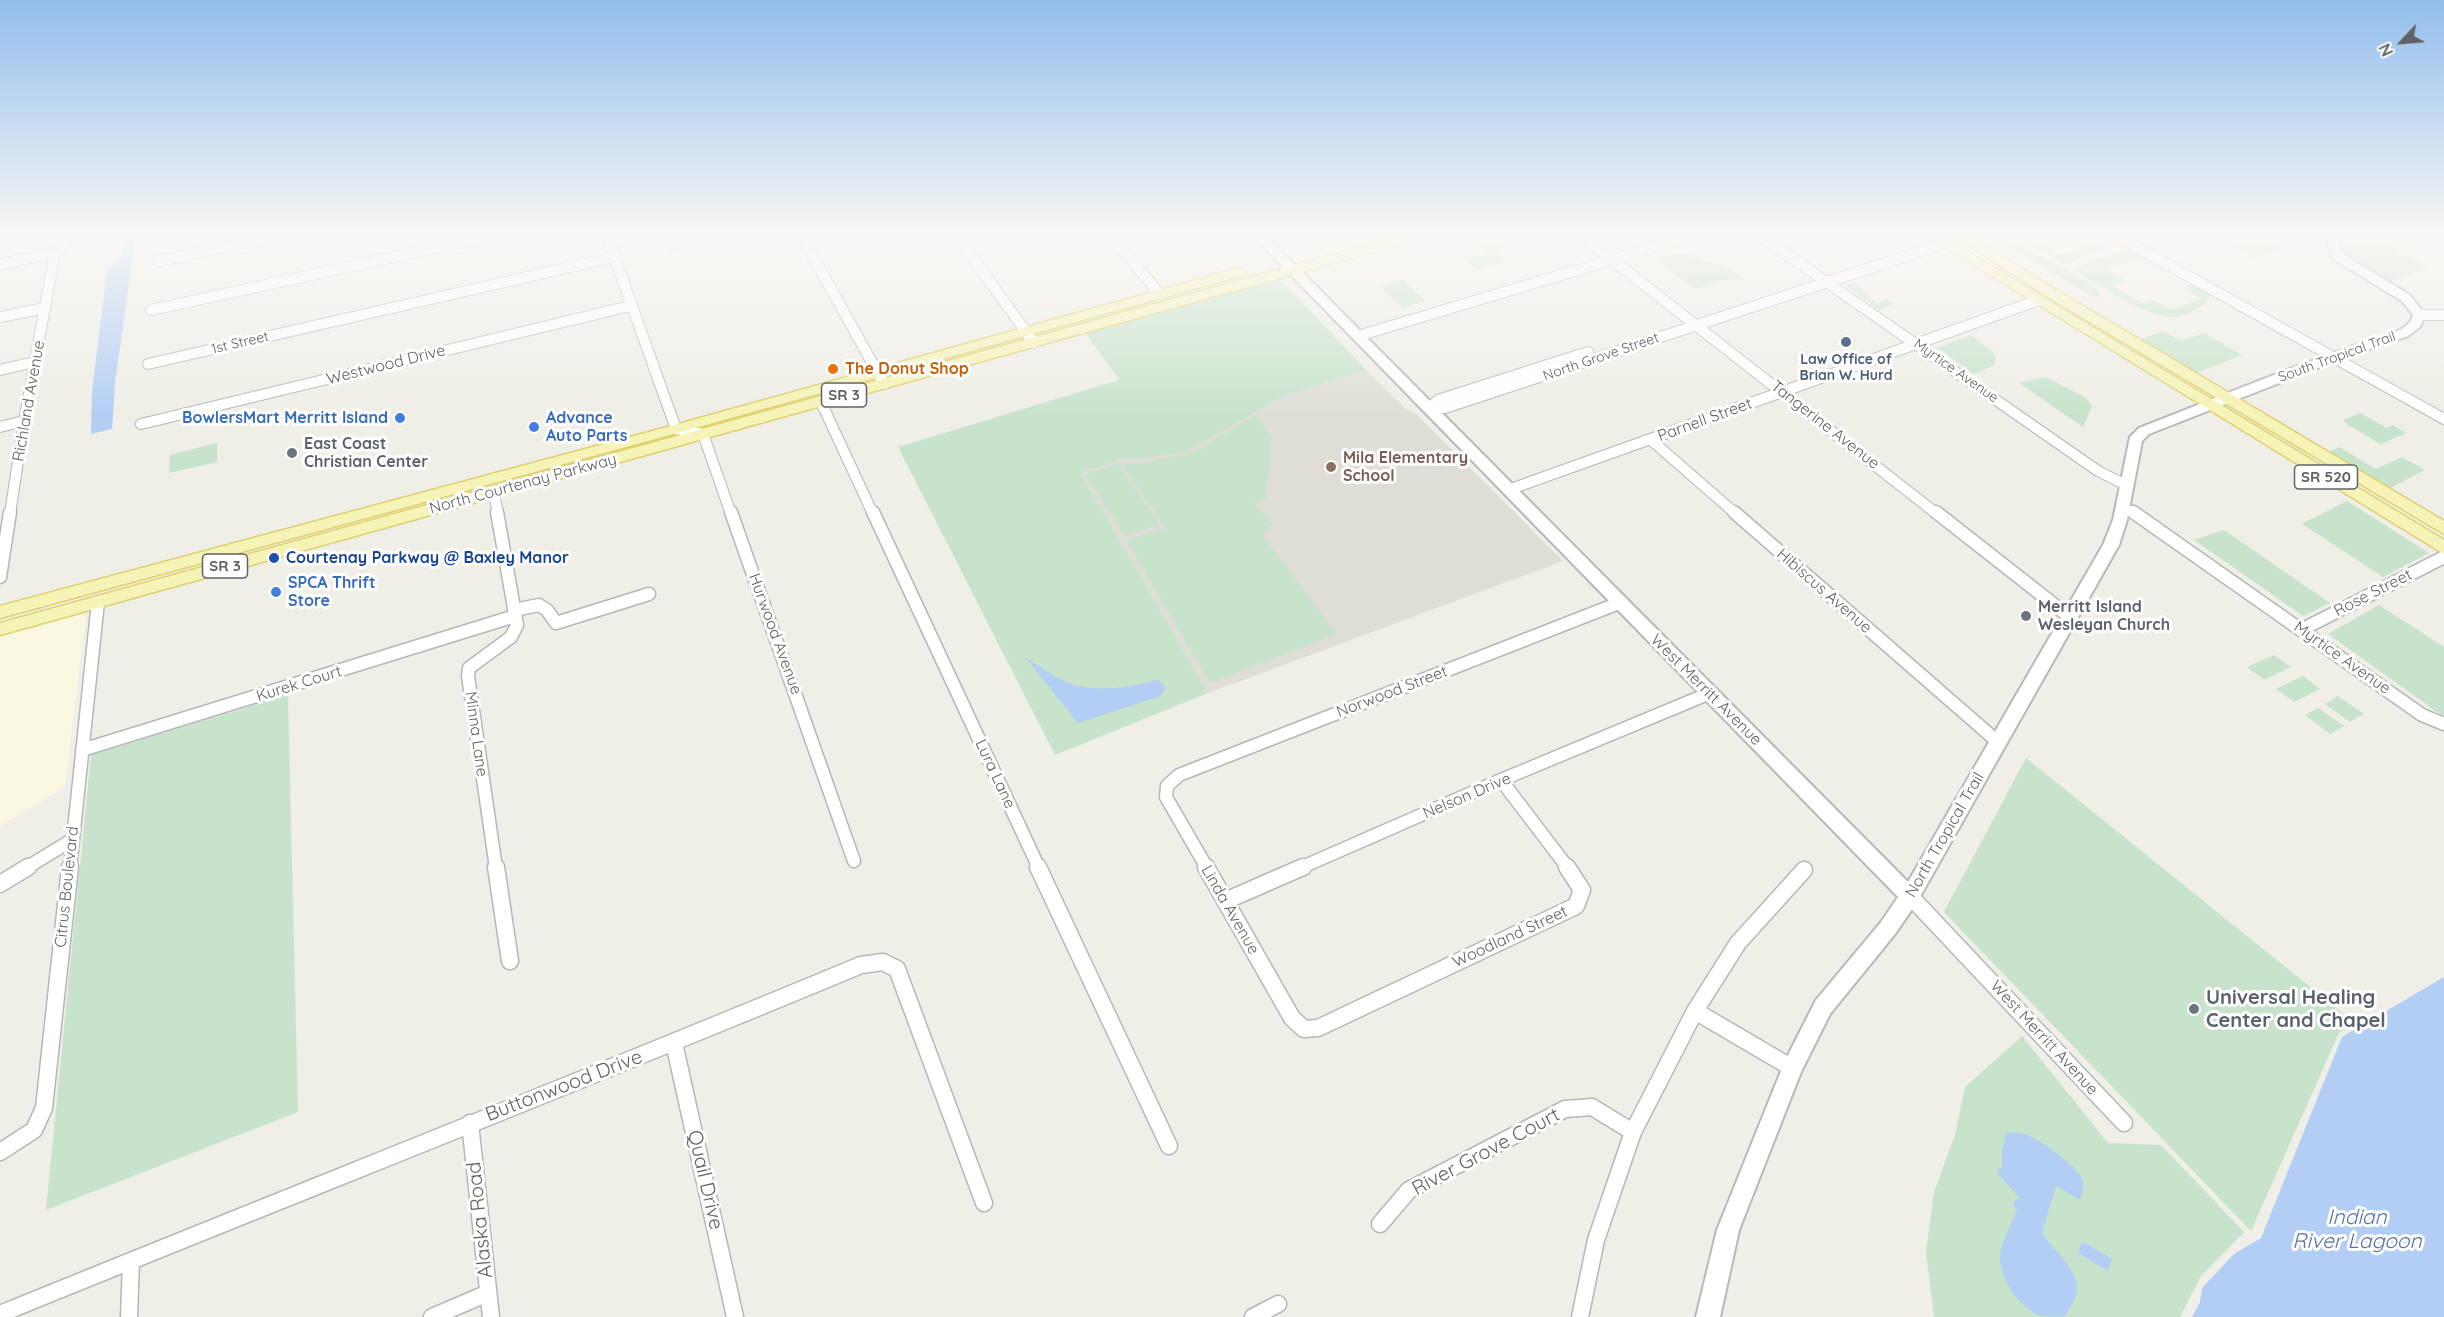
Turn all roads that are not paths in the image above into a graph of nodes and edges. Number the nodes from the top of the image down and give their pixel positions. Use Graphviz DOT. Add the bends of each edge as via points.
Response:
graph roads {
  1 [pos="47,294"];
  2 [pos="222,294"];
  3 [pos="451,294"];
  4 [pos="626,294"];
  5 [pos="834,294"];
  6 [pos="999,294"];
  7 [pos="1159,294"];
  8 [pos="1184,294"];
  9 [pos="1316,294"];
  10 [pos="1487,294"];
  11 [pos="1658,294"];
  12 [pos="1779,294"];
  13 [pos="1844,294"];
  14 [pos="2027,294"];
  15 [pos="2057,294"];
  16 [pos="2221,294"];
  17 [pos="2400,294"];
  18 [pos="2036,300"];
  19 [pos="630,306"];
  20 [pos="45,308"];
  21 [pos="151,310"];
  22 [pos="2419,315"];
  23 [pos="2444,315"];
  24 [pos="0,317"];
  25 [pos="1694,322"];
  26 [pos="1356,333"];
  27 [pos="1029,337"];
  28 [pos="1918,345"];
  29 [pos="2333,357"];
  30 [pos="36,362"];
  31 [pos="148,364"];
  32 [pos="0,370"];
  33 [pos="881,378"];
  34 [pos="1783,392"];
  35 [pos="2226,398"];
  36 [pos="821,402"];
  37 [pos="2208,406"];
  38 [pos="1430,407"];
  39 [pos="2444,419"];
  40 [pos="24,422"];
  41 [pos="141,424"];
  42 [pos="0,427"];
  43 [pos="676,429"];
  44 [pos="704,434"];
  45 [pos="1650,439"];
  46 [pos="2128,486"];
  47 [pos="1509,490"];
  48 [pos="494,493"];
  49 [pos="2123,508"];
  50 [pos="2444,528"];
  51 [pos="2444,548"];
  52 [pos="2444,556"];
  53 [pos="0,577"];
  54 [pos="649,594"];
  55 [pos="98,602"];
  56 [pos="1619,603"];
  57 [pos="0,612"];
  58 [pos="515,613"];
  59 [pos="2071,618"];
  60 [pos="0,629"];
  61 [pos="2301,630"];
  62 [pos="1710,693"];
  63 [pos="2444,724"];
  64 [pos="1998,742"];
  65 [pos="82,750"];
  66 [pos="1501,780"];
  67 [pos="1167,786"];
  68 [pos="72,840"];
  69 [pos="1874,859"];
  70 [pos="855,861"];
  71 [pos="1804,870"];
  72 [pos="1924,873"];
  73 [pos="0,884"];
  74 [pos="1910,896"];
  75 [pos="1225,901"];
  76 [pos="510,961"];
  77 [pos="1695,1011"];
  78 [pos="1304,1029"];
  79 [pos="674,1043"];
  80 [pos="1792,1068"];
  81 [pos="470,1123"];
  82 [pos="2124,1123"];
  83 [pos="1633,1132"];
  84 [pos="1169,1146"];
  85 [pos="0,1152"];
  86 [pos="984,1203"];
  87 [pos="1380,1224"];
  88 [pos="131,1261"];
  89 [pos="488,1293"];
  90 [pos="1278,1304"];
  91 [pos="0,1314"];
  92 [pos="129,1317"];
  93 [pos="432,1317"];
  94 [pos="491,1317"];
  95 [pos="735,1317"];
  96 [pos="1253,1317"];
  97 [pos="1580,1317"];
  98 [pos="1708,1317"];
  1 -- 20 [label="street, Richland Avenue"];
  2 -- 21 [label="street"];
  3 -- 31 [label="street, 1st Street"];
  4 -- 19 [label="street"];
  5 -- 33 [label="street"];
  6 -- 27 [label="street"];
  7 -- 27 [label="main road, North Courtenay Parkway / SR 3"];
  8 -- 27 [label="main road, North Courtenay Parkway / SR 3"];
  9 -- 26 [label="street, West Merritt Avenue"];
  10 -- 26 [label="street"];
  11 -- 25 [label="street, Tangerine Avenue"];
  12 -- 25 [label="street, North Grove Street"];
  13 -- 28 [label="street, Myrtice Avenue"];
  14 -- 18 [label="main road, SR 520"];
  15 -- 35 [label="main road, SR 520"];
  16 -- 29 [label="street"];
  17 -- 22 [label="street"];
  18 -- 28 [label="street, Parnell Street"];
  18 -- 37 [label="main road, SR 520"];
  19 -- 41 [label="street, Westwood Drive"];
  19 -- 43 [label="street"];
  20 -- 24 [label="street"];
  20 -- 30 [label="street, Richland Avenue"];
  22 -- 23 [label="street"];
  22 -- 29 [label="street, South Tropical Trail" via="2414,327 2403,333"];
  25 -- 34 [label="street, Tangerine Avenue"];
  25 -- 38 [label="street, North Grove Street" via="1501,385 1445,408"];
  26 -- 38 [label="street, West Merritt Avenue"];
  27 -- 33 [label="main road, North Courtenay Parkway / SR 3"];
  28 -- 34 [label="street, Parnell Street"];
  28 -- 46 [label="street, Myrtice Avenue" via="2098,471"];
  29 -- 35 [label="street, South Tropical Trail"];
  29 -- 39 [label="street"];
  30 -- 32 [label="street"];
  30 -- 40 [label="street, Richland Avenue"];
  33 -- 36 [label="main road, North Courtenay Parkway / SR 3"];
  33 -- 43 [label="main road, North Courtenay Parkway / SR 3"];
  34 -- 45 [label="street, Parnell Street"];
  34 -- 59 [label="street, Tangerine Avenue"];
  35 -- 37 [label="street, North Tropical Trail"];
  35 -- 50 [label="main road, SR 520"];
  36 -- 44 [label="main road, North Courtenay Parkway / SR 3"];
  36 -- 84 [label="street, Lura Lane"];
  37 -- 46 [label="street, North Tropical Trail" via="2144,431 2135,440"];
  37 -- 51 [label="main road, SR 520"];
  38 -- 47 [label="street, West Merritt Avenue"];
  40 -- 42 [label="street"];
  40 -- 53 [label="street, Richland Avenue"];
  43 -- 44 [label="street"];
  43 -- 57 [label="main road, North Courtenay Parkway / SR 3"];
  44 -- 48 [label="main road, North Courtenay Parkway / SR 3"];
  44 -- 70 [label="street, Hurwood Avenue"];
  45 -- 47 [label="street, Parnell Street"];
  45 -- 64 [label="street, Hibiscus Avenue"];
  46 -- 49 [label="street, North Tropical Trail"];
  47 -- 56 [label="street, West Merritt Avenue"];
  48 -- 55 [label="main road, North Courtenay Parkway / SR 3"];
  48 -- 58 [label="street"];
  49 -- 59 [label="street, North Tropical Trail" via="2115,536"];
  49 -- 61 [label="street, Myrtice Avenue"];
  52 -- 61 [label="street, Rose Street"];
  54 -- 58 [label="street, Kurek Court" via="556,623 543,604 531,604"];
  55 -- 60 [label="main road, North Courtenay Parkway / SR 3"];
  55 -- 65 [label="street, Citrus Boulevard"];
  56 -- 62 [label="street, West Merritt Avenue"];
  56 -- 67 [label="street, Norwood Street" via="1179,776"];
  58 -- 65 [label="street, Kurek Court"];
  58 -- 76 [label="street, Minna Lane" via="517,625 511,637 477,660 469,668 468,676"];
  59 -- 64 [label="street, North Tropical Trail"];
  61 -- 63 [label="street, Myrtice Avenue" via="2422,715"];
  62 -- 66 [label="street, Nelson Drive"];
  62 -- 69 [label="street, West Merritt Avenue"];
  64 -- 72 [label="street, North Tropical Trail"];
  65 -- 68 [label="street, Citrus Boulevard"];
  66 -- 75 [label="street, Nelson Drive"];
  66 -- 78 [label="street, Woodland Street" via="1578,881 1582,890 1576,906 1318,1028"];
  67 -- 75 [label="street, Linda Avenue" via="1166,797"];
  68 -- 73 [label="street"];
  68 -- 85 [label="street, Citrus Boulevard" via="44,1108 34,1130"];
  69 -- 72 [label="street" via="1904,874"];
  69 -- 74 [label="street, West Merritt Avenue"];
  71 -- 77 [label="street" via="1738,944"];
  72 -- 74 [label="street, North Tropical Trail"];
  74 -- 80 [label="street, North Tropical Trail" via="1823,1007"];
  74 -- 82 [label="street, West Merritt Avenue"];
  75 -- 78 [label="street, Linda Avenue" via="1292,1018"];
  77 -- 80 [label="street"];
  77 -- 83 [label="street"];
  79 -- 81 [label="street, Buttonwood Drive"];
  79 -- 86 [label="street, Buttonwood Drive" via="861,965 883,962 897,969"];
  79 -- 95 [label="street, Quail Drive"];
  80 -- 98 [label="street, North Tropical Trail" via="1728,1230"];
  81 -- 88 [label="street, Buttonwood Drive"];
  81 -- 89 [label="street, Alaska Road"];
  83 -- 87 [label="street, River Grove Court" via="1593,1107 1565,1109 1409,1191"];
  83 -- 97 [label="street" via="1596,1240"];
  88 -- 91 [label="street, Buttonwood Drive"];
  88 -- 92 [label="street"];
  89 -- 93 [label="street"];
  89 -- 94 [label="street, Alaska Road"];
  90 -- 96 [label="street"];
}
